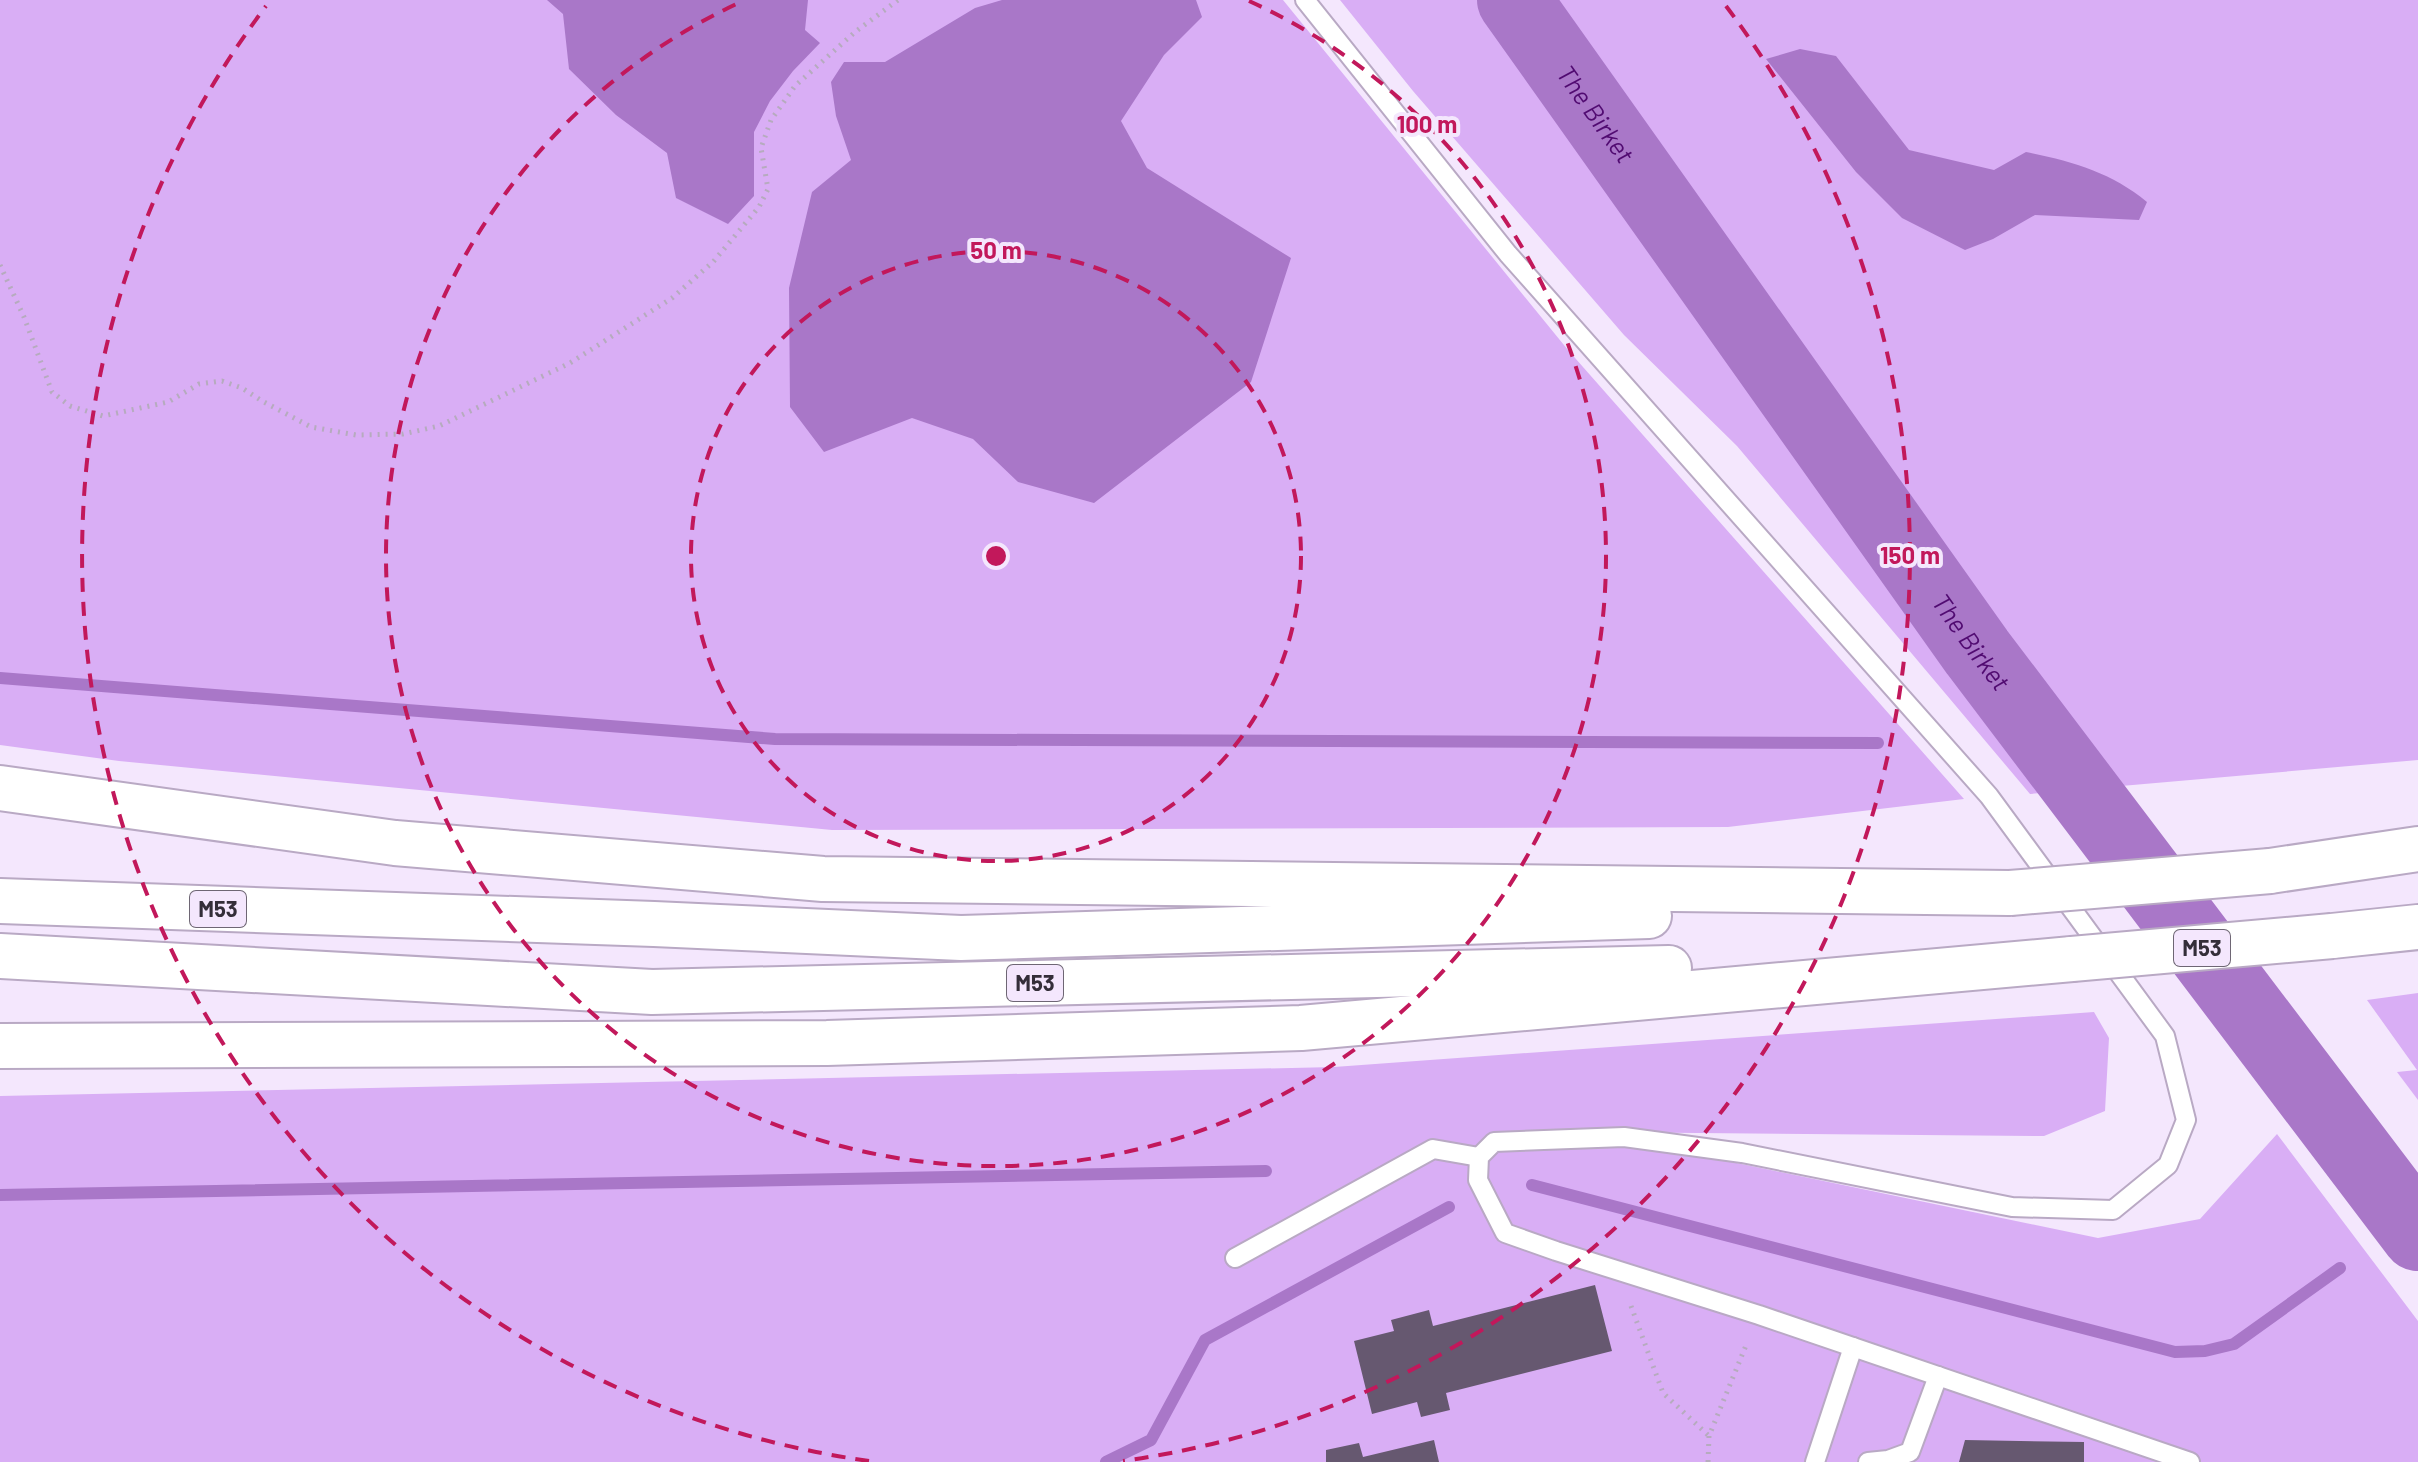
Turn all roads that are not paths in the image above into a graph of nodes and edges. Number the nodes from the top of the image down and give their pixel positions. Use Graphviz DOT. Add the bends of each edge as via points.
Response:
graph roads {
  1 [pos="1305,0"];
  2 [pos="0,788"];
  3 [pos="2418,849"];
  4 [pos="2010,893"];
  5 [pos="0,901"];
  6 [pos="2418,927"];
  7 [pos="0,956"];
  8 [pos="2072,959"];
  9 [pos="0,1046"];
  10 [pos="1479,1157"];
  11 [pos="1235,1258"];
  12 [pos="1853,1347"];
  13 [pos="1938,1376"];
  14 [pos="1815,1462"];
  15 [pos="1868,1462"];
  16 [pos="2190,1462"];
  1 -- 10 [label="lane" via="1508,254 1989,796 2165,1036 2186,1120 2168,1165 2113,1210 2012,1207 1742,1153 1624,1137 1494,1142"];
  2 -- 4 [label="highway" via="395,843 823,879"];
  3 -- 4 [label="highway, M53, bridge" via="2270,871"];
  4 -- 5 [label="highway, M53" via="1775,912 961,938"];
  6 -- 8 [label="highway, M53, bridge"];
  7 -- 8 [label="highway, M53" via="652,992"];
  8 -- 9 [label="highway" via="1301,1028 827,1043"];
  10 -- 11 [label="lane" via="1433,1149"];
  10 -- 12 [label="lane" via="1478,1180 1505,1233"];
  12 -- 13 [label="lane"];
  12 -- 14 [label="lane"];
  13 -- 15 [label="lane" via="1910,1452"];
  13 -- 16 [label="lane"];
}
